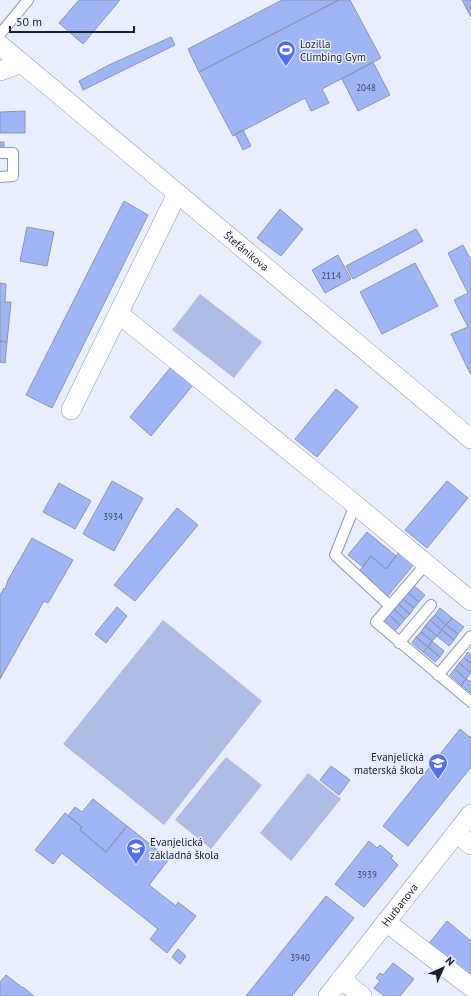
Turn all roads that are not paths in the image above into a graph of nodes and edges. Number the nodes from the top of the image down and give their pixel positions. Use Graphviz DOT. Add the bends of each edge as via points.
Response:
graph roads {
  1 [pos="28,0"];
  2 [pos="0,34"];
  3 [pos="0,45"];
  4 [pos="22,63"];
  5 [pos="0,71"];
  6 [pos="0,153"];
  7 [pos="0,178"];
  8 [pos="177,194"];
  9 [pos="119,314"];
  10 [pos="71,410"];
  11 [pos="471,439"];
  12 [pos="355,505"];
  13 [pos="426,564"];
  14 [pos="471,601"];
  15 [pos="431,605"];
  16 [pos="390,606"];
  17 [pos="471,636"];
  18 [pos="399,643"];
  19 [pos="438,675"];
  20 [pos="471,702"];
  21 [pos="471,814"];
  22 [pos="456,833"];
  23 [pos="471,845"];
  24 [pos="386,922"];
  25 [pos="341,980"];
  26 [pos="471,987"];
  27 [pos="328,996"];
  28 [pos="362,996"];
  1 -- 2 [label="lane"];
  3 -- 4 [label="street, Štefánikova"];
  4 -- 5 [label="street"];
  4 -- 8 [label="street, Štefánikova"];
  6 -- 7 [label="lane" via="13,153 13,176"];
  8 -- 9 [label="street"];
  8 -- 11 [label="street, Štefánikova"];
  9 -- 10 [label="street"];
  9 -- 12 [label="street"];
  12 -- 13 [label="street"];
  12 -- 16 [label="lane" via="335,555"];
  13 -- 14 [label="street"];
  13 -- 16 [label="lane"];
  15 -- 18 [label="lane"];
  16 -- 18 [label="lane" via="376,622"];
  17 -- 19 [label="lane"];
  18 -- 19 [label="lane"];
  19 -- 20 [label="lane"];
  21 -- 22 [label="street, Hurbanova"];
  22 -- 23 [label="street"];
  22 -- 24 [label="street, Hurbanova"];
  24 -- 25 [label="street, Hurbanova"];
  24 -- 26 [label="street"];
  25 -- 27 [label="street, Hurbanova"];
  25 -- 28 [label="street"];
}
